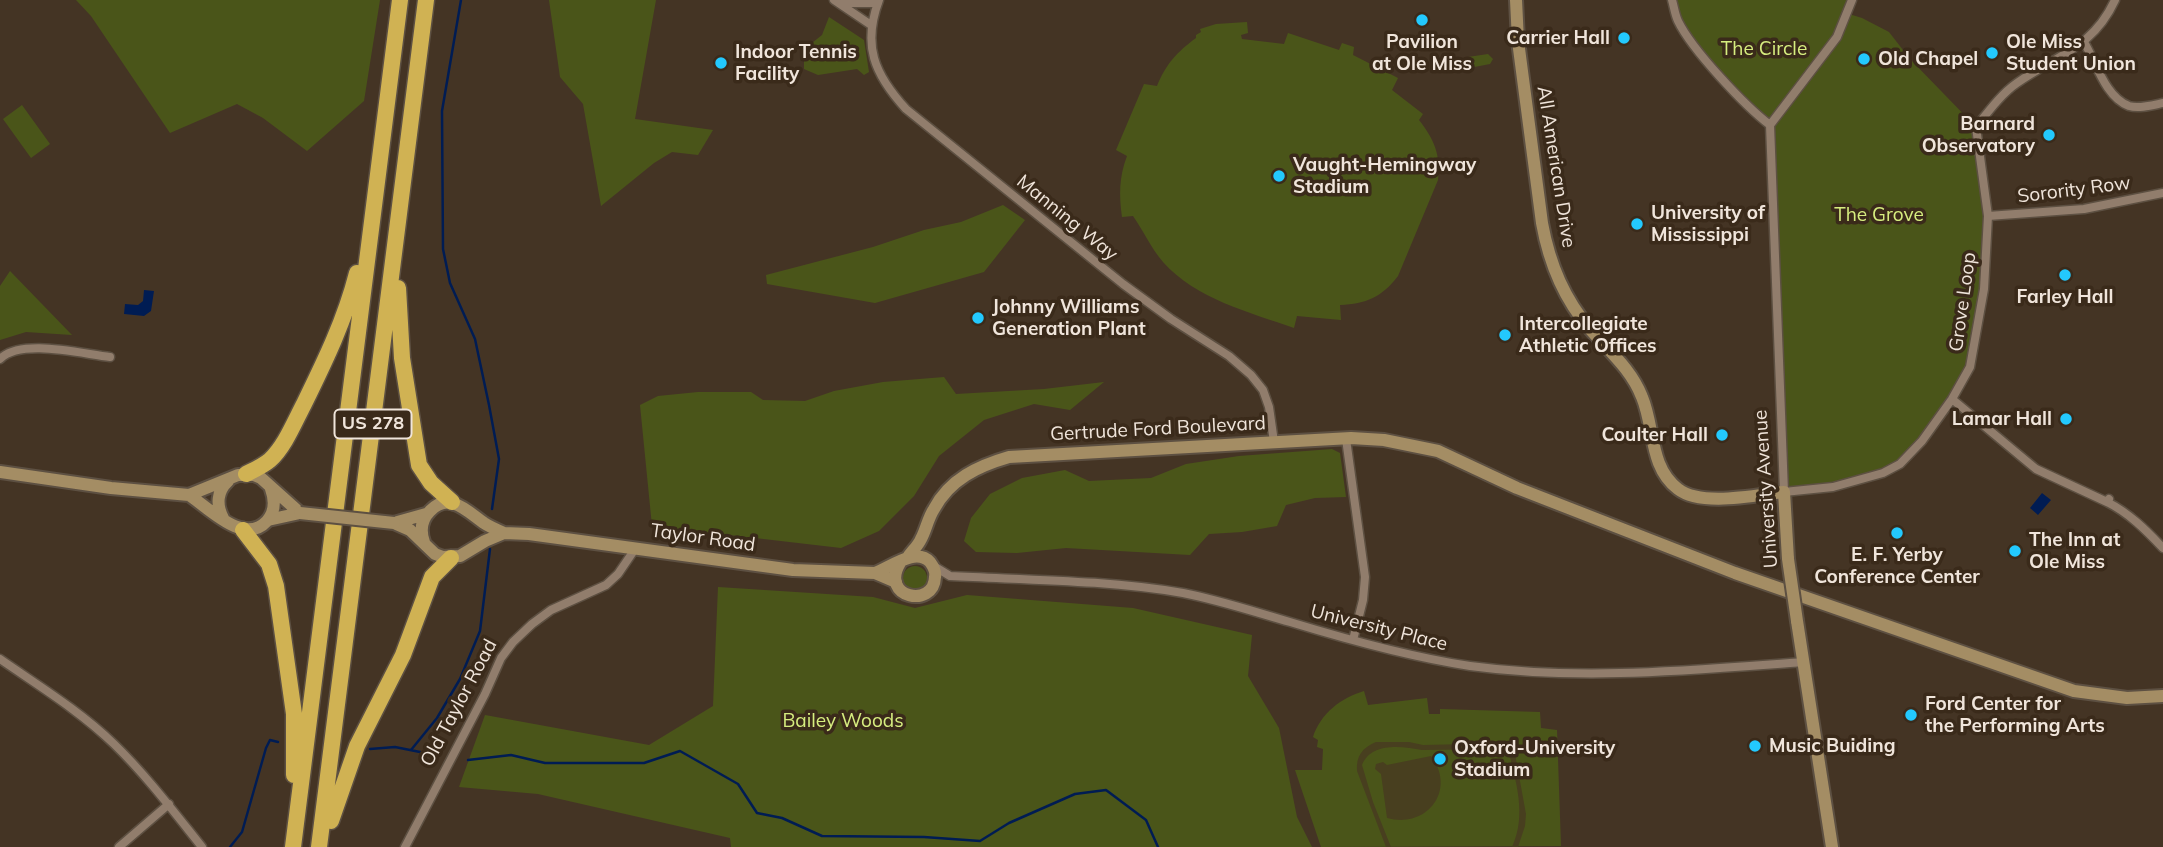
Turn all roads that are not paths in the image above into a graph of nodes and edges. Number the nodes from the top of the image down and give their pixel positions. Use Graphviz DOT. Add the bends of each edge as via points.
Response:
graph roads {
  1 [pos="400,0"];
  2 [pos="426,0"];
  3 [pos="1516,0"];
  4 [pos="1672,0"];
  5 [pos="1852,0"];
  6 [pos="2115,0"];
  7 [pos="835,1"];
  8 [pos="878,1"];
  9 [pos="871,25"];
  10 [pos="2084,42"];
  11 [pos="2163,103"];
  12 [pos="1770,125"];
  13 [pos="2163,193"];
  14 [pos="373,213"];
  15 [pos="1988,216"];
  16 [pos="397,232"];
  17 [pos="110,358"];
  18 [pos="0,359"];
  19 [pos="1952,400"];
  20 [pos="1346,439"];
  21 [pos="1274,442"];
  22 [pos="0,472"];
  23 [pos="238,476"];
  24 [pos="271,489"];
  25 [pos="1784,492"];
  26 [pos="189,495"];
  27 [pos="452,502"];
  28 [pos="470,512"];
  29 [pos="300,513"];
  30 [pos="426,514"];
  31 [pos="224,519"];
  32 [pos="268,520"];
  33 [pos="394,523"];
  34 [pos="243,530"];
  35 [pos="504,534"];
  36 [pos="424,542"];
  37 [pos="920,542"];
  38 [pos="2163,548"];
  39 [pos="635,549"];
  40 [pos="467,552"];
  41 [pos="451,558"];
  42 [pos="904,560"];
  43 [pos="928,561"];
  44 [pos="875,573"];
  45 [pos="950,576"];
  46 [pos="896,582"];
  47 [pos="931,589"];
  48 [pos="1353,640"];
  49 [pos="0,659"];
  50 [pos="1804,662"];
  51 [pos="2163,696"];
  52 [pos="169,804"];
  53 [pos="202,846"];
  54 [pos="119,847"];
  55 [pos="293,847"];
  56 [pos="321,847"];
  57 [pos="405,847"];
  58 [pos="1832,847"];
  1 -- 14 [label="highway, US 278"];
  2 -- 16 [label="highway, US 278"];
  3 -- 25 [label="street, All American Drive" via="1547,249 1567,296 1631,375 1643,397 1662,472 1690,496 1713,499"];
  4 -- 12 [label="street" via="1678,21 1692,42"];
  5 -- 12 [label="street" via="1838,37"];
  6 -- 10 [label="street" via="2107,18"];
  7 -- 8 [label="street"];
  7 -- 9 [label="street"];
  8 -- 9 [label="street, Manning Way"];
  9 -- 21 [label="street, Manning Way" via="873,58 890,91 906,108 1127,286 1251,375 1269,407"];
  10 -- 11 [label="street" via="2112,94 2129,106"];
  10 -- 15 [label="street, Grove Loop" via="2014,85 1976,127"];
  12 -- 25 [label="street, University Avenue"];
  13 -- 15 [label="street, Sorority Row" via="2084,209"];
  14 -- 23 [label="highway" via="333,346 282,445 270,460"];
  14 -- 55 [label="highway, US 278"];
  15 -- 19 [label="street, Grove Loop" via="1984,289 1970,367"];
  16 -- 27 [label="highway" via="402,358 419,465"];
  16 -- 56 [label="highway, US 278"];
  17 -- 18 [label="street" via="25,348"];
  19 -- 25 [label="street, Grove Loop" via="1922,441 1884,473"];
  19 -- 38 [label="street" via="2036,469 2108,500"];
  20 -- 21 [label="street, Gertrude Ford Boulevard"];
  20 -- 48 [label="street" via="1365,577"];
  20 -- 51 [label="street, Gertrude Ford Boulevard" via="1384,440 1438,451 1517,488 1735,573 2074,691 2127,698"];
  21 -- 37 [label="street, Gertrude Ford Boulevard" via="1009,457 969,472 947,490"];
  22 -- 26 [label="street"];
  23 -- 24 [label="street" via="261,478"];
  23 -- 26 [label="street"];
  23 -- 31 [label="street" via="220,492"];
  24 -- 29 [label="street"];
  24 -- 32 [label="street" via="274,505"];
  25 -- 50 [label="street, University Avenue, bridge" via="1788,559"];
  26 -- 31 [label="street"];
  27 -- 28 [label="street"];
  27 -- 30 [label="street"];
  28 -- 35 [label="street"];
  28 -- 40 [label="street" via="477,528"];
  29 -- 32 [label="street"];
  29 -- 33 [label="street, bridge"];
  30 -- 33 [label="street"];
  30 -- 36 [label="street" via="421,528"];
  31 -- 34 [label="street"];
  32 -- 34 [label="street"];
  33 -- 36 [label="street"];
  34 -- 55 [label="highway" via="269,564 276,586 294,714"];
  35 -- 39 [label="street, Taylor Road"];
  35 -- 40 [label="street"];
  36 -- 41 [label="street" via="435,554"];
  37 -- 42 [label="street, Gertrude Ford Boulevard"];
  37 -- 43 [label="street"];
  39 -- 44 [label="street, Taylor Road" via="793,569"];
  39 -- 57 [label="street, Old Taylor Road" via="606,585 551,610 513,642"];
  40 -- 41 [label="street"];
  41 -- 56 [label="highway" via="432,577 403,655 357,746"];
  42 -- 43 [label="street"];
  42 -- 44 [label="street"];
  42 -- 46 [label="street" via="896,569"];
  43 -- 45 [label="street, University Place"];
  43 -- 47 [label="street" via="935,577"];
  44 -- 46 [label="street, Taylor Road"];
  45 -- 47 [label="street"];
  45 -- 48 [label="street, University Place" via="1184,593"];
  46 -- 47 [label="street" via="903,593 915,597"];
  48 -- 50 [label="street, University Place" via="1469,666 1580,674"];
  49 -- 52 [label="street" via="78,713 114,744"];
  50 -- 58 [label="street, University Avenue"];
  52 -- 53 [label="street"];
  52 -- 54 [label="street"];
}
